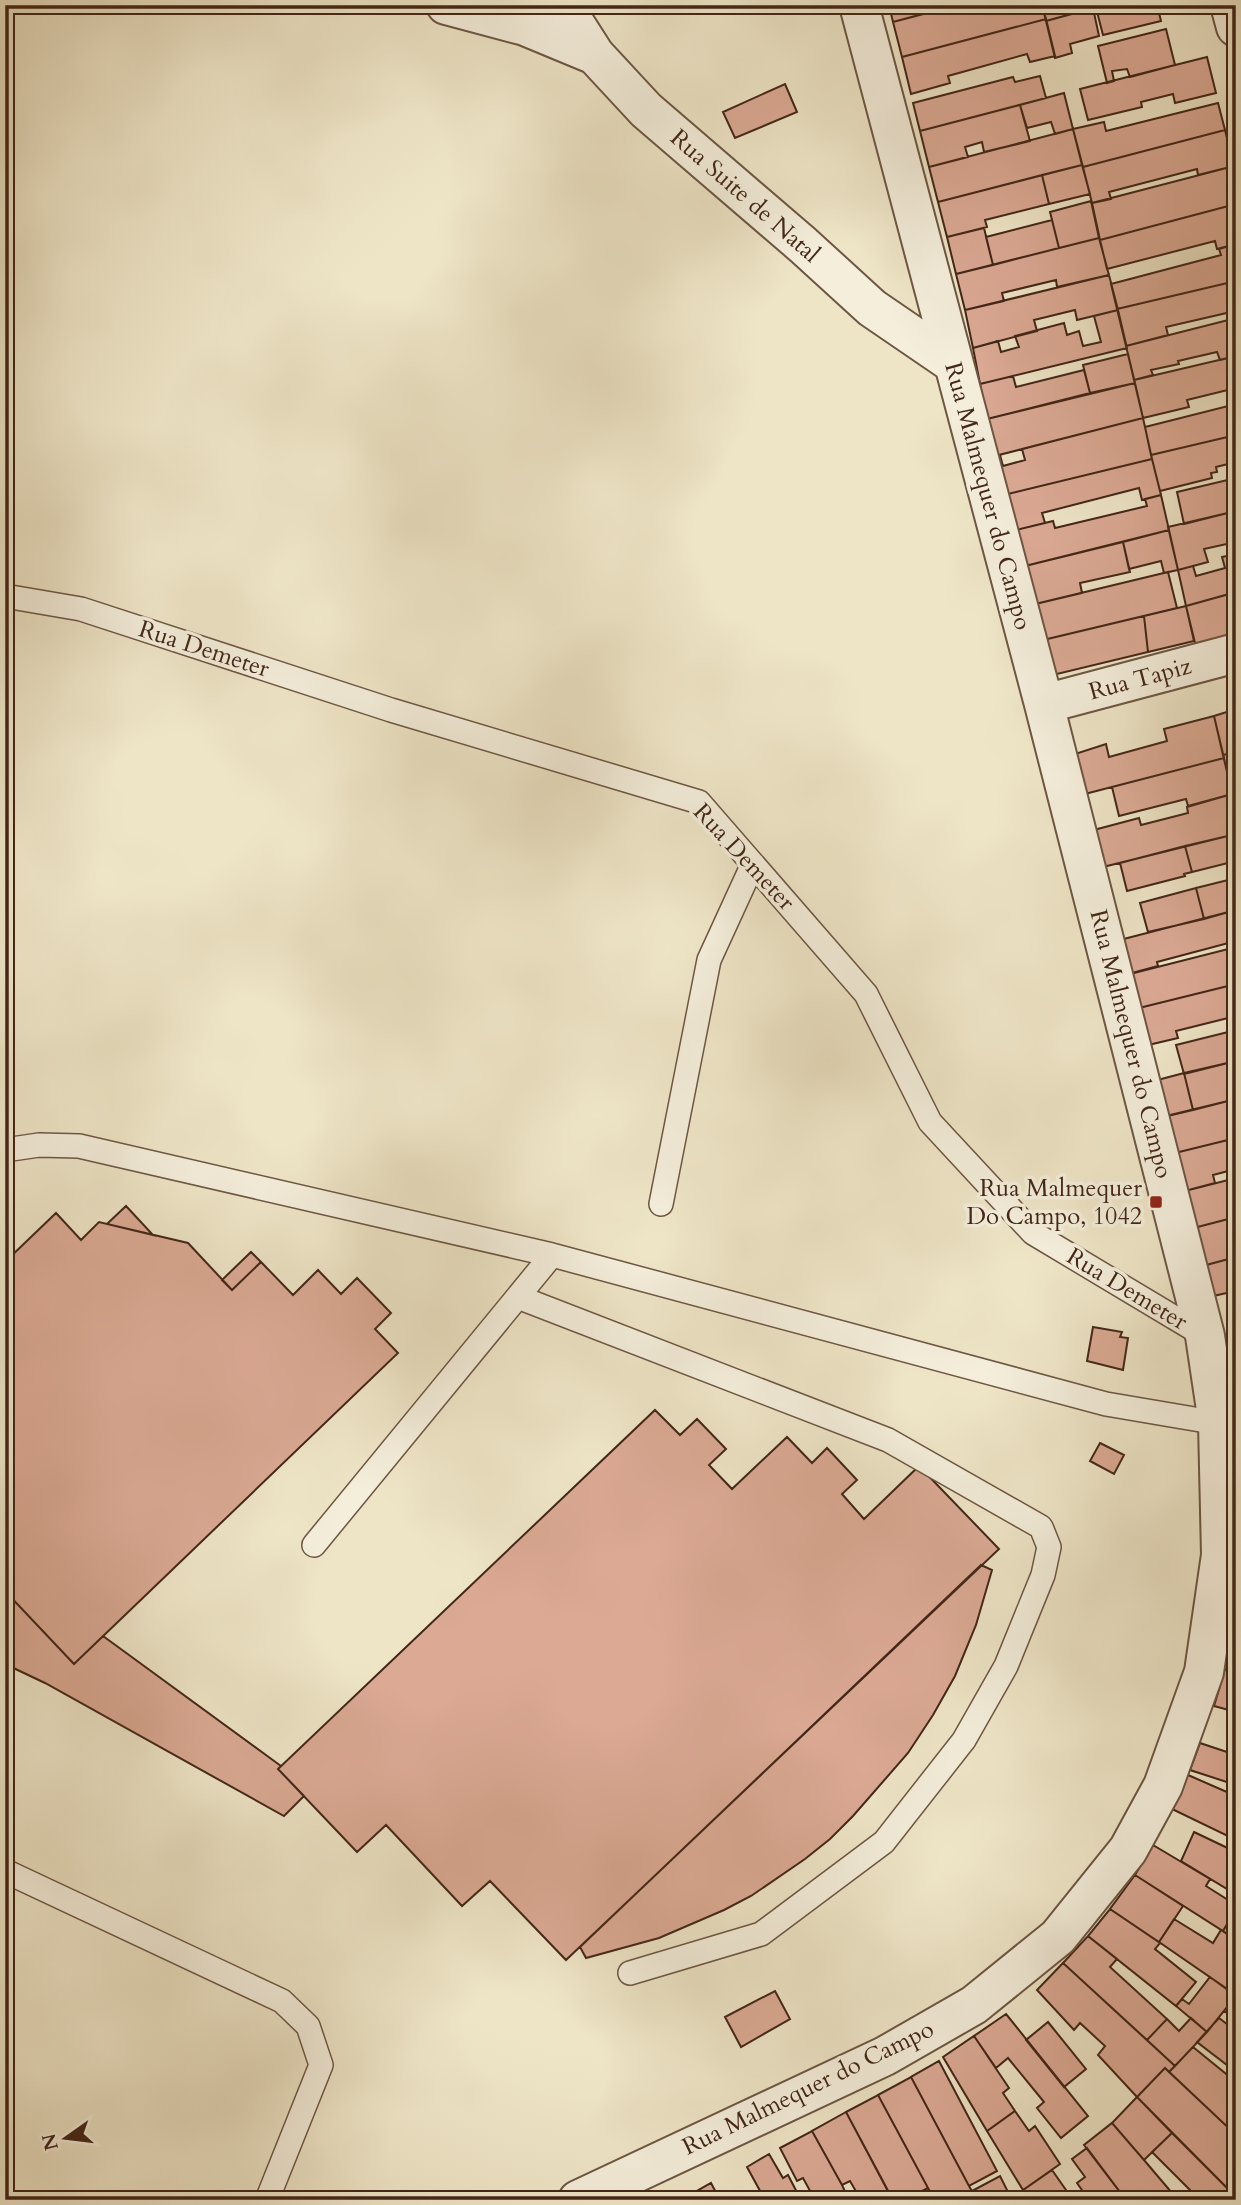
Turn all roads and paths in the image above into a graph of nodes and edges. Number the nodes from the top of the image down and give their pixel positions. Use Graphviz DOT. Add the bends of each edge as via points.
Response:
graph roads {
  1 [pos="446,5"];
  2 [pos="563,5"];
  3 [pos="859,5"];
  4 [pos="1230,5"];
  5 [pos="1236,27"];
  6 [pos="594,55"];
  7 [pos="951,362"];
  8 [pos="5,596"];
  9 [pos="1236,653"];
  10 [pos="1044,704"];
  11 [pos="753,864"];
  12 [pos="5,1150"];
  13 [pos="661,1204"];
  14 [pos="552,1255"];
  15 [pos="518,1297"];
  16 [pos="1221,1332"];
  17 [pos="1218,1423"];
  18 [pos="314,1545"];
  19 [pos="5,1871"];
  20 [pos="630,1973"];
  21 [pos="627,2189"];
  22 [pos="267,2200"];
  23 [pos="578,2200"];
  1 -- 6 [label="street" via="525,26"];
  2 -- 6 [label="street, Rua Suite de Natal"];
  3 -- 7 [label="street, Rua Malmequer do Campo"];
  4 -- 5 [label="street"];
  6 -- 7 [label="street, Rua Suite de Natal" via="646,110 872,308"];
  7 -- 10 [label="street, Rua Malmequer do Campo"];
  8 -- 11 [label="lane, Rua Demeter" via="81,609 391,710 699,802"];
  9 -- 10 [label="street, Rua Tapiz"];
  10 -- 16 [label="street, Rua Malmequer do Campo"];
  11 -- 13 [label="lane" via="709,960"];
  11 -- 16 [label="lane, Rua Demeter" via="866,994 930,1122 1033,1233"];
  12 -- 14 [label="lane" via="79,1146"];
  14 -- 15 [label="lane"];
  14 -- 17 [label="lane" via="1106,1404"];
  15 -- 18 [label="lane"];
  15 -- 20 [label="lane" via="888,1440 1041,1527 1049,1547 1044,1575 1006,1666 970,1730 884,1842 761,1934"];
  16 -- 17 [label="street, Rua Malmequer do Campo"];
  17 -- 21 [label="street, Rua Malmequer do Campo" via="1221,1555 1204,1672 1163,1786 1128,1850 1058,1937 974,2005"];
  19 -- 22 [label="lane" via="282,2001 308,2026 321,2065"];
  21 -- 23 [label="street, Rua Malmequer do Campo"];
}
